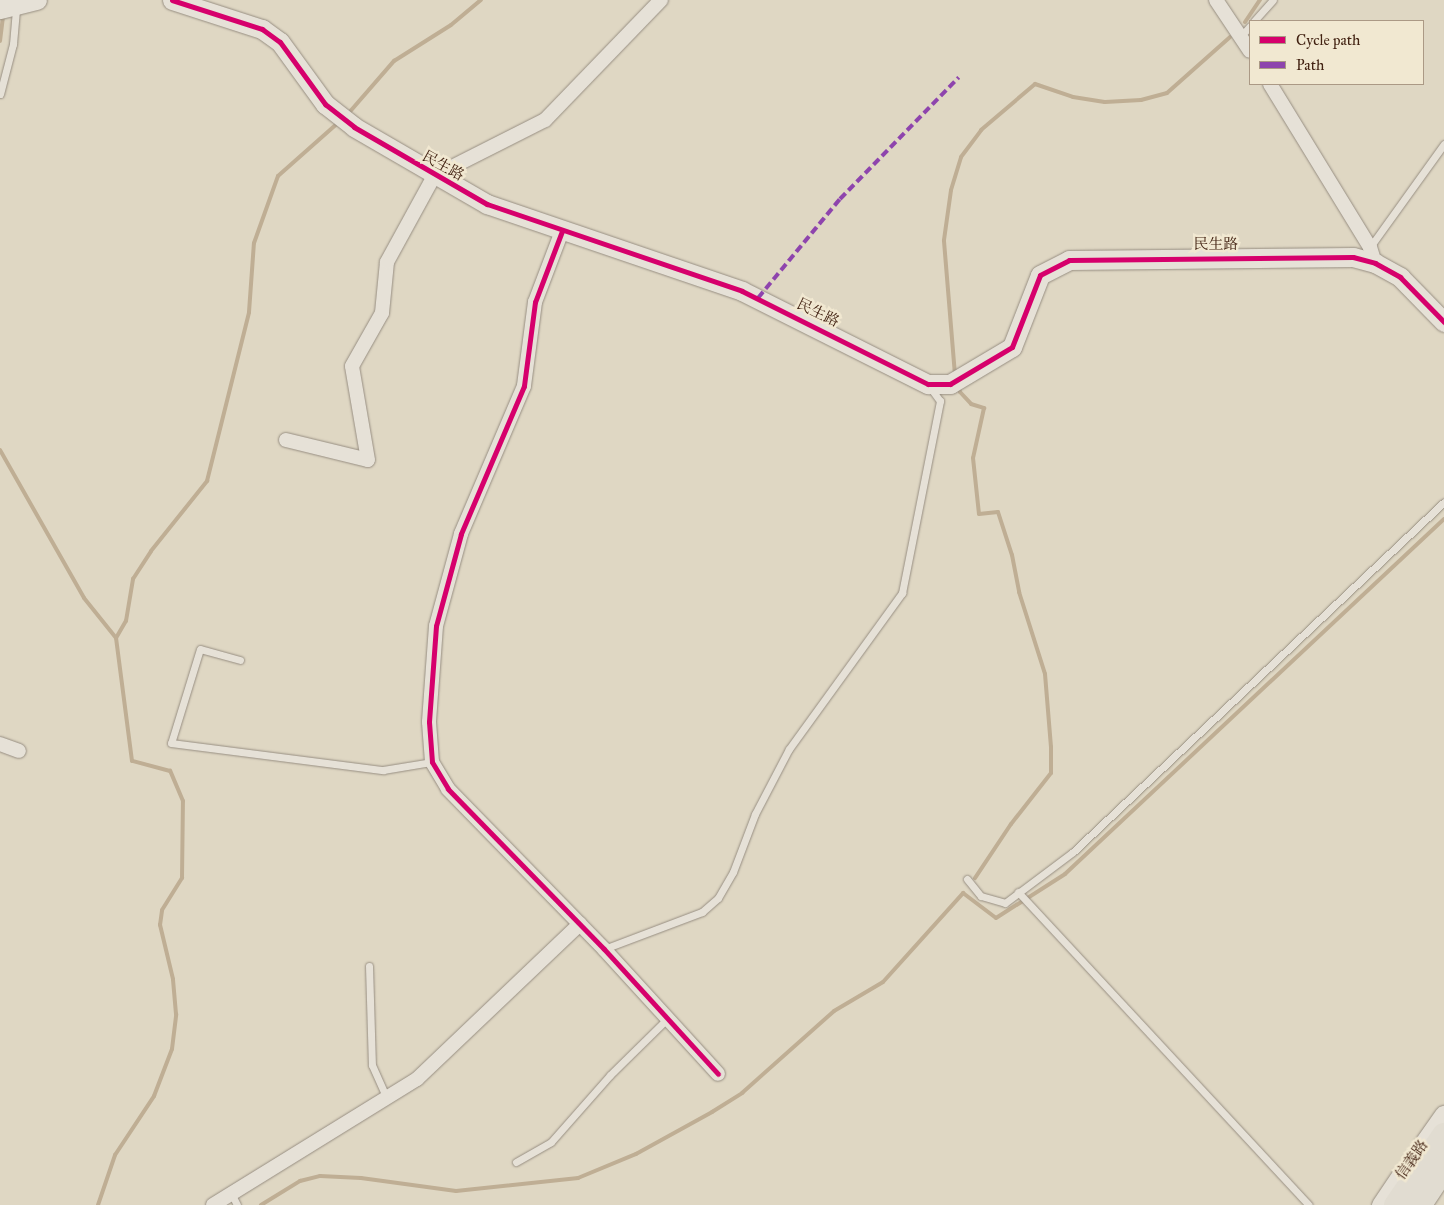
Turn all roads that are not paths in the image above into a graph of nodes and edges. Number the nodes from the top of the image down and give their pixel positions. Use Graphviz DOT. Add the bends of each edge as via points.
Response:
graph roads {
  1 [pos="37,0"];
  2 [pos="172,0"];
  3 [pos="661,0"];
  4 [pos="1216,0"];
  5 [pos="1273,0"];
  6 [pos="8,8"];
  7 [pos="1255,20"];
  8 [pos="1246,31"];
  9 [pos="1249,45"];
  10 [pos="1271,85"];
  11 [pos="0,94"];
  12 [pos="1444,144"];
  13 [pos="434,176"];
  14 [pos="562,231"];
  15 [pos="1373,255"];
  16 [pos="1444,322"];
  17 [pos="928,384"];
  18 [pos="286,440"];
  19 [pos="1444,502"];
  20 [pos="240,660"];
  21 [pos="0,744"];
  22 [pos="19,751"];
  23 [pos="432,762"];
  24 [pos="967,879"];
  25 [pos="1018,892"];
  26 [pos="580,924"];
  27 [pos="604,949"];
  28 [pos="369,966"];
  29 [pos="668,1018"];
  30 [pos="718,1074"];
  31 [pos="387,1099"];
  32 [pos="1444,1115"];
  33 [pos="1444,1136"];
  34 [pos="516,1162"];
  35 [pos="1444,1166"];
  36 [pos="234,1199"];
  37 [pos="212,1205"];
  38 [pos="1309,1205"];
  39 [pos="1381,1205"];
  40 [pos="1396,1205"];
  41 [pos="1418,1205"];
  1 -- 6 [label="street"];
  2 -- 13 [label="street, 民生路" via="262,29 280,42 325,104"];
  3 -- 13 [label="street" via="545,120"];
  4 -- 8 [label="street"];
  5 -- 7 [label="lane"];
  6 -- 11 [label="lane" via="13,44"];
  8 -- 9 [label="street"];
  10 -- 15 [label="street"];
  12 -- 15 [label="lane"];
  13 -- 14 [label="street, 民生路" via="487,204"];
  13 -- 18 [label="street" via="387,262 382,313 352,366 368,460"];
  14 -- 17 [label="street, 民生路" via="742,291"];
  14 -- 23 [label="street" via="535,302 524,386 461,534 436,626 429,722"];
  15 -- 16 [label="street, 民生路" via="1400,276"];
  15 -- 17 [label="street, 民生路" via="1069,260 1040,276 1012,347 950,384"];
  17 -- 27 [label="lane" via="940,401 902,593 789,749 755,814 733,872 718,898 702,912"];
  19 -- 25 [label="lane" via="1073,852"];
  20 -- 23 [label="lane" via="200,649 171,743 383,770"];
  21 -- 22 [label="street"];
  23 -- 26 [label="street" via="448,789"];
  24 -- 25 [label="lane" via="981,896 1005,904"];
  25 -- 38 [label="lane"];
  26 -- 27 [label="street"];
  26 -- 31 [label="street" via="417,1079"];
  27 -- 29 [label="street"];
  28 -- 31 [label="lane" via="372,1065"];
  29 -- 30 [label="street"];
  29 -- 34 [label="lane" via="610,1075 551,1142"];
  31 -- 36 [label="street"];
  32 -- 39 [label="street, 信義路"];
  33 -- 40 [label="highway"];
  35 -- 41 [label="highway"];
  36 -- 37 [label="street"];
}
